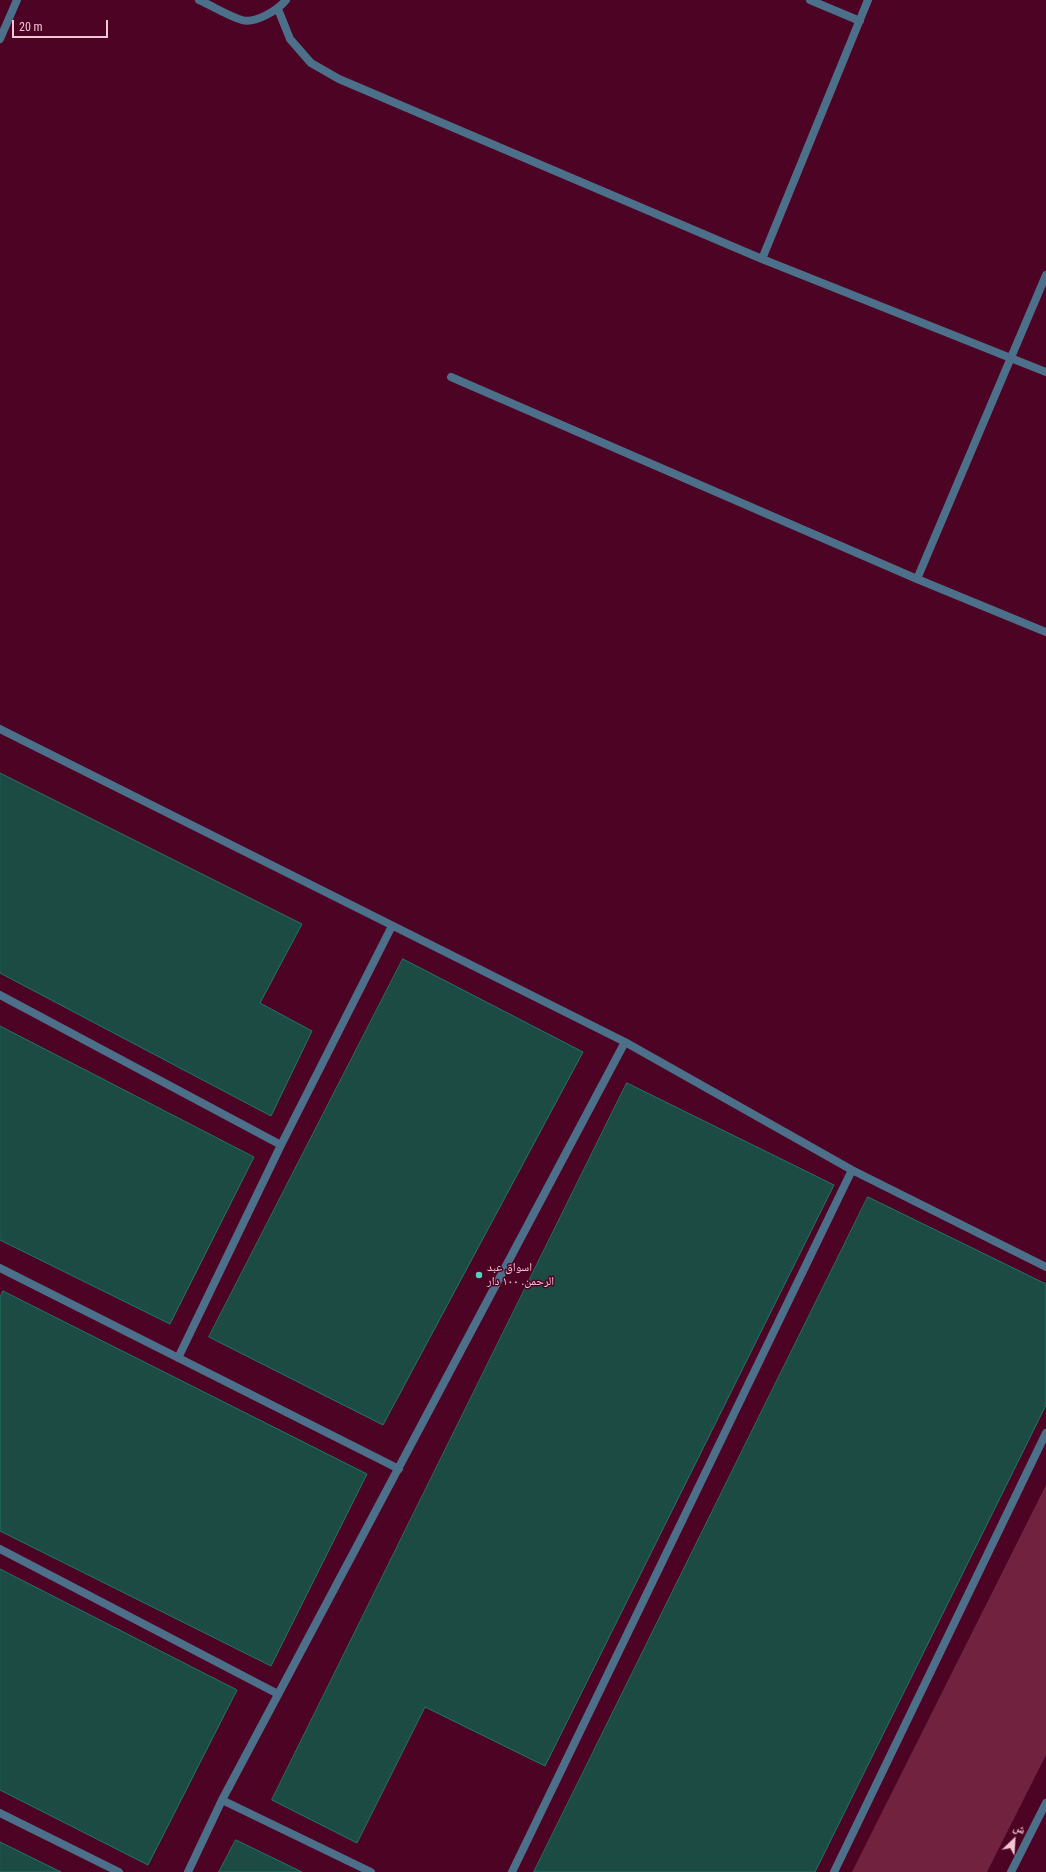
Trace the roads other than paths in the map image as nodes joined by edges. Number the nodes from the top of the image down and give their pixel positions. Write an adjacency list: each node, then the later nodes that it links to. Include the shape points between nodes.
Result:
1 (17, 0): 8 (street)
2 (199, 0): 6 (street, via 243,21 268,15)
3 (286, 0): 6 (street)
4 (810, 0): 7 (street)
5 (868, 0): 7 (street)
6 (278, 9): 9 (street, via 290,39 311,63 339,79)
7 (860, 21): 9 (street)
8 (0, 39)
9 (762, 259): 11 (street)
10 (1046, 275): 11 (street)
11 (1009, 359): 12 (street); 14 (street)
12 (1046, 372)
13 (451, 377): 14 (street)
14 (917, 578): 15 (street)
15 (1046, 632)
16 (0, 730): 17 (street)
17 (392, 926): 19 (street); 20 (street)
18 (0, 995): 20 (street)
19 (625, 1042): 21 (street); 26 (street)
20 (281, 1145): 24 (street)
21 (852, 1170): 22 (street); 35 (street)
22 (1046, 1267)
23 (0, 1268): 24 (street)
24 (178, 1358): 26 (street)
25 (1046, 1433): 36 (street)
26 (399, 1469): 28 (street)
27 (0, 1549): 28 (street)
28 (278, 1694): 29 (street)
29 (222, 1800): 33 (street); 34 (street)
30 (1046, 1803): 37 (street)
31 (0, 1813): 32 (street)
32 (119, 1872)
33 (188, 1872)
34 (371, 1872)
35 (512, 1872)
36 (834, 1872)
37 (1011, 1872)

